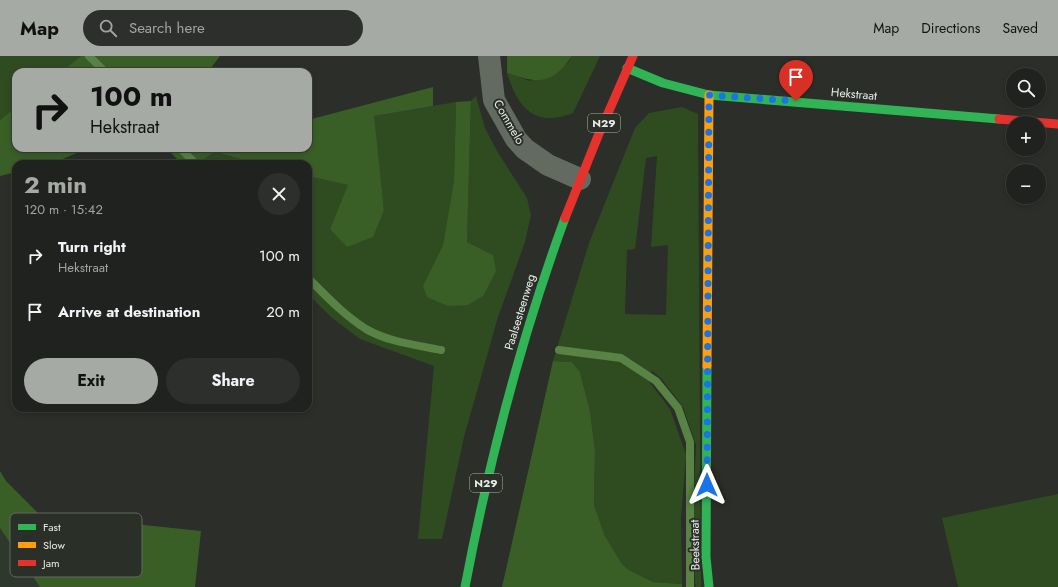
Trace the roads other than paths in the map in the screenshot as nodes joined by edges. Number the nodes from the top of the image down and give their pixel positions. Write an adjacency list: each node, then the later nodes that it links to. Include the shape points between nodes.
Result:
1 (489, 56): 6 (street, Commelo, via 494,100 516,139 525,149 548,165)
2 (633, 56): 3 (street, Paalsesteenweg / N29)
3 (628, 68): 4 (street, Hekstraat, via 663,83); 6 (street, Paalsesteenweg / N29)
4 (709, 95): 5 (street, Hekstraat); 8 (street, Beekstraat, via 706,557)
5 (1058, 124)
6 (580, 179): 7 (street, Paalsesteenweg / N29, via 536,300 512,380 491,460)
7 (465, 587)
8 (709, 587)

